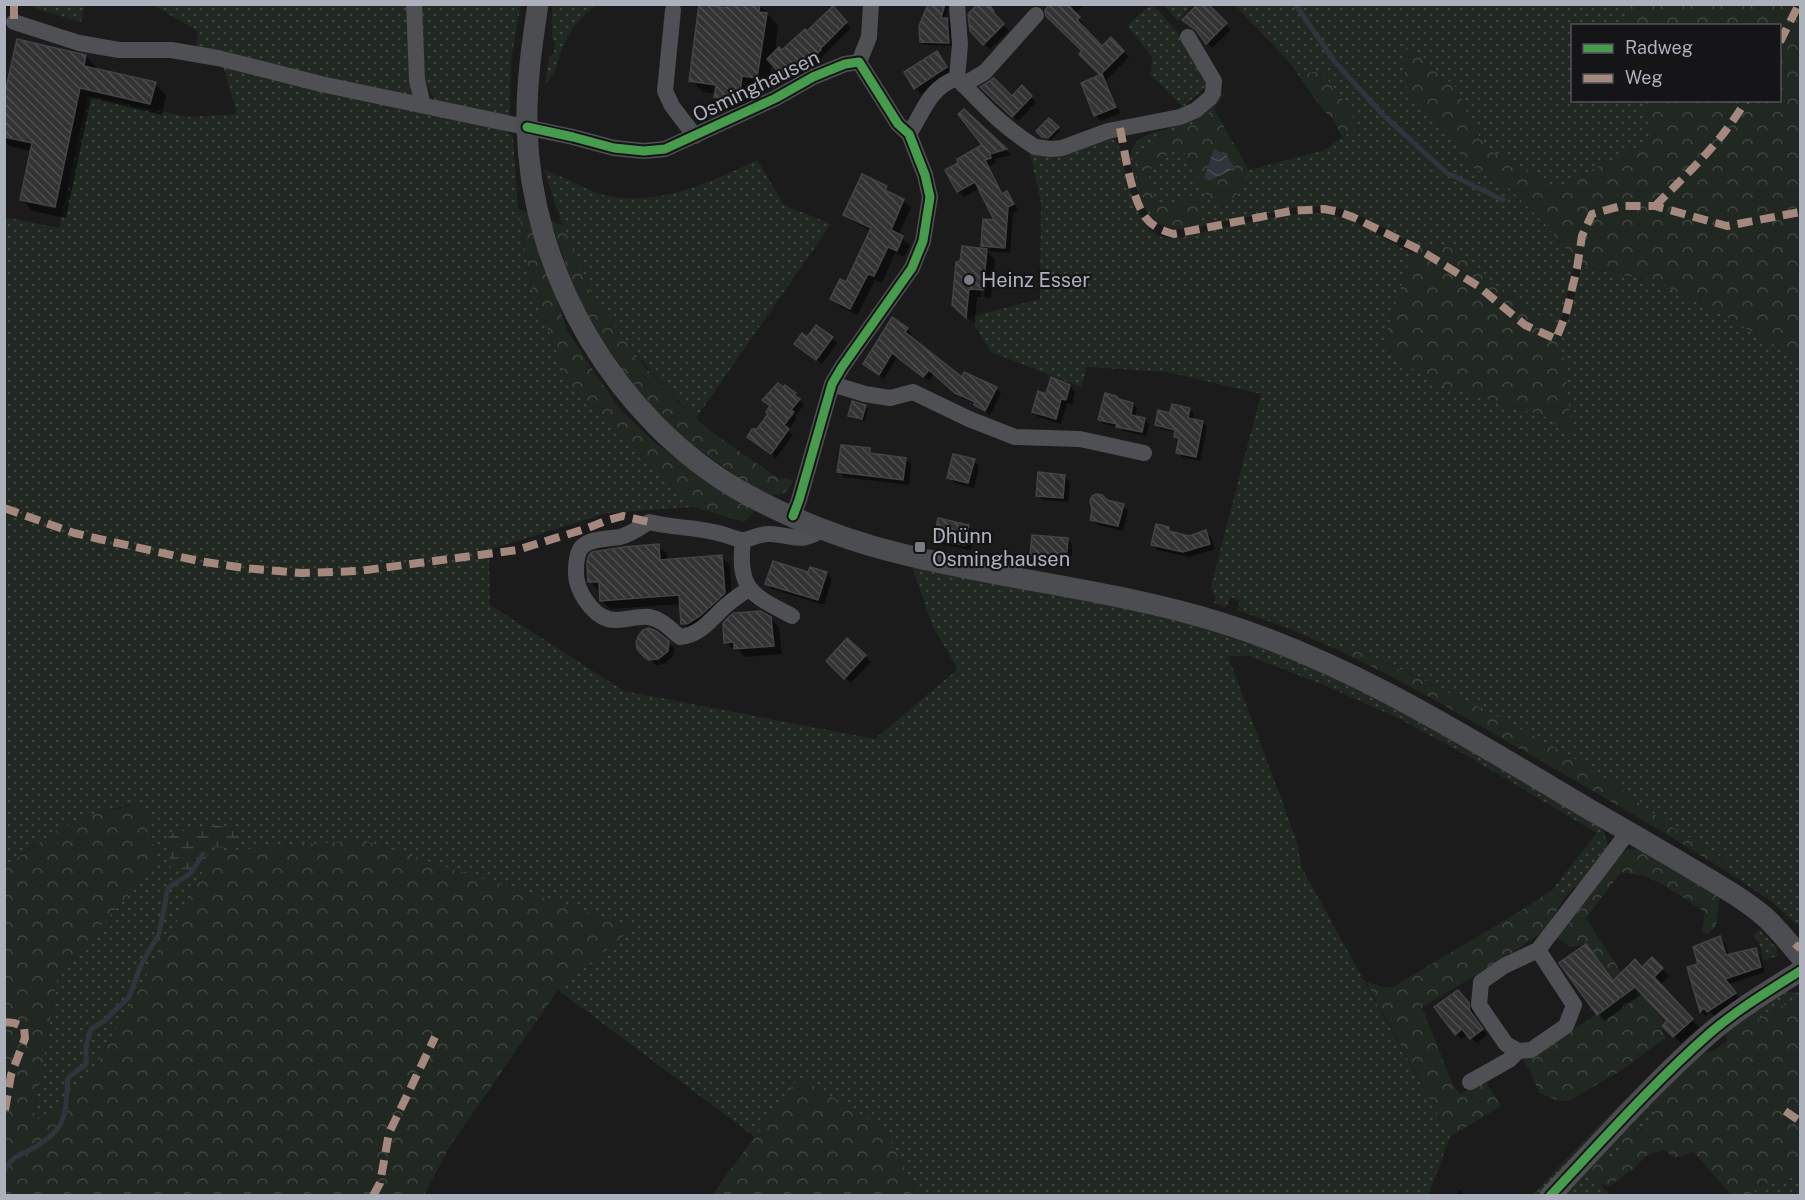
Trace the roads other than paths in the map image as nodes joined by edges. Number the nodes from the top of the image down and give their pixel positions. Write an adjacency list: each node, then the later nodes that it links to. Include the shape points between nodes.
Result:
1 (414, 4): 11 (street, via 417,80)
2 (538, 4): 12 (main road)
3 (871, 4): 9 (street, via 869,37)
4 (957, 4): 10 (street)
5 (673, 10): 14 (street, via 665,91)
6 (1036, 15): 10 (street, via 986,72)
7 (14, 22): 11 (street, Osminghausen, via 79,43 119,50 191,53)
8 (1188, 38): 10 (street, via 1214,81 1213,93 1204,104 1180,117 1114,129 1062,147 1041,149 1029,144 1002,124)
9 (859, 62): 13 (street, via 898,124); 14 (street, Osminghausen, via 813,78)
10 (960, 82): 13 (street, via 945,82 931,96)
11 (423, 105): 12 (street, Osminghausen)
12 (527, 127): 14 (street, Osminghausen, via 614,148 644,151 665,149); 17 (main road, via 537,212 562,287 594,346 635,402 680,447 743,492)
13 (909, 134): 15 (street, via 930,197 923,241 912,268)
14 (695, 136)
15 (832, 384): 16 (street, via 890,398 913,392 1015,437 1080,439); 17 (street)
16 (1144, 453)
17 (793, 516): 18 (main road)
18 (824, 529): 19 (street, via 810,538 770,534); 22 (main road, via 898,553 1187,613 1276,641 1386,692)
19 (743, 540): 20 (street, via 742,572); 20 (street, via 649,522 620,537 585,544 576,573 579,590 591,608 608,619 649,617 681,637 708,624)
20 (748, 589): 21 (street)
21 (792, 616)
22 (1628, 832): 23 (street); 24 (main road, via 1747,903)
23 (1538, 950): 26 (street, via 1574,1005 1566,1026 1532,1050); 26 (street, via 1481,982 1479,1005 1506,1044)
24 (1800, 956)
25 (1800, 971): 28 (main road, via 1712,1032)
26 (1518, 1051): 27 (street)
27 (1470, 1082)
28 (1550, 1196)

